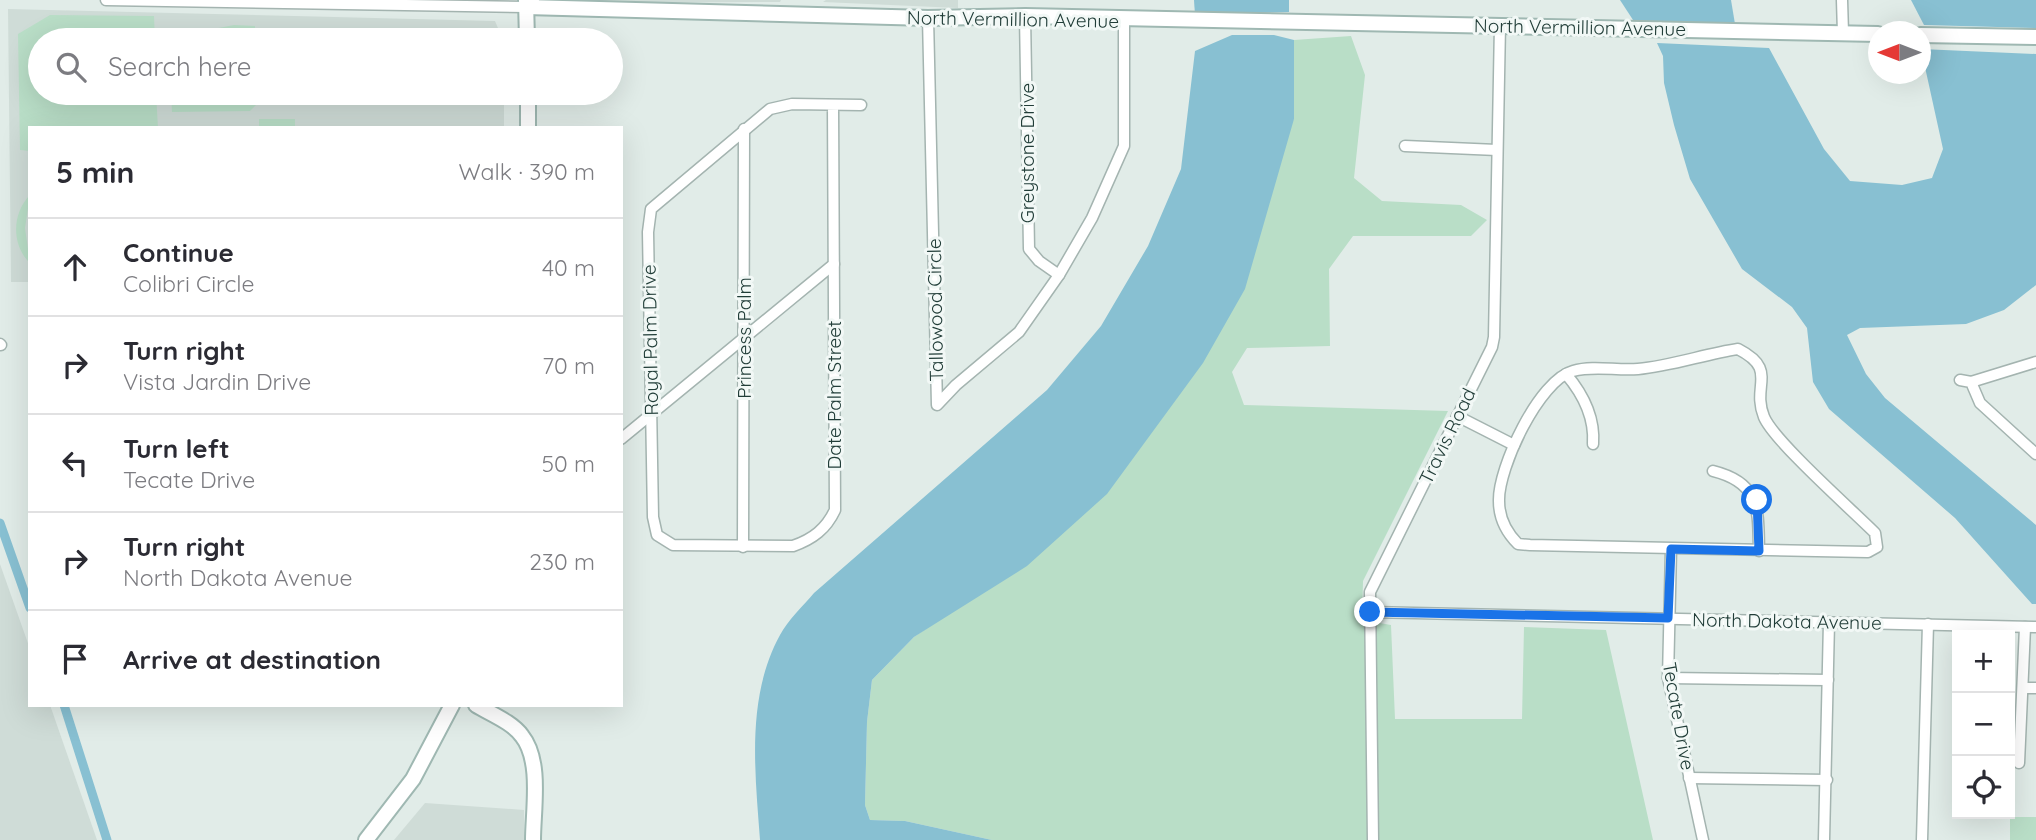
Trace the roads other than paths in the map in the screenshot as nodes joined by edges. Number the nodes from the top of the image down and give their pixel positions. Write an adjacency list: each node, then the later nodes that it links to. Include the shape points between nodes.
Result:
1 (106, 0): 3 (street, North Vermillion Avenue)
2 (1842, 0): 9 (street)
3 (528, 2): 5 (street, North Vermillion Avenue); 8 (street)
4 (1025, 16): 5 (street, North Vermillion Avenue); 6 (street, North Vermillion Avenue); 21 (street, Greystone Drive, via 1029,249)
5 (928, 18): 21 (street, Tallowood Circle, via 937,405 1019,332)
6 (1124, 20): 7 (street, North Vermillion Avenue); 21 (street, Tallowood Circle, via 1124,146 1092,218)
7 (1500, 25): 9 (street, North Vermillion Avenue); 19 (street, Travis Road)
8 (527, 28)
9 (1843, 33): 10 (street, North Vermillion Avenue)
10 (1868, 34)
11 (1931, 35): 12 (street)
12 (2036, 37)
13 (528, 105): 16 (street)
14 (833, 105): 15 (street, Royal Palm Drive); 17 (street, Royal Palm Drive, via 792,104 770,109); 20 (street, Date Palm Street)
15 (860, 105)
16 (528, 126)
17 (744, 128): 22 (street, Princess Palm); 25 (street, Royal Palm Drive, via 651,209)
18 (1405, 146): 19 (street)
19 (1497, 150): 26 (street, Travis Road, via 1494,337)
20 (834, 264): 22 (street); 32 (street, Date Palm Street, via 835,510)
21 (1059, 275)
22 (744, 338): 25 (street); 33 (street, Princess Palm)
23 (2036, 362): 30 (street, via 1965,381 1980,403)
24 (1566, 374): 28 (street, via 1590,413); 29 (street, via 1532,410); 35 (street, via 1639,369 1738,349 1753,356 1763,369 1764,417 1875,533 1877,547 1868,552)
25 (651, 415): 27 (street); 33 (street, Royal Palm Drive, via 657,535 673,545)
26 (1457, 416): 29 (street); 36 (street, Travis Road, via 1370,592)
27 (623, 437)
28 (1593, 444)
29 (1514, 445): 34 (street, via 1500,483 1498,504 1503,524 1518,544)
30 (2036, 454)
31 (1713, 471): 35 (street, via 1727,474 1757,500)
32 (828, 524): 33 (street, Royal Palm Drive, via 809,541 793,546)
33 (743, 547)
34 (1671, 549): 35 (street); 37 (street, Tecate Drive)
35 (1759, 551)
36 (1370, 612): 37 (street, North Dakota Avenue); 52 (street, Travis Road)
37 (1668, 618): 38 (street, North Dakota Avenue); 41 (street, Tecate Drive)
38 (1829, 622): 39 (street, North Dakota Avenue); 42 (street)
39 (1928, 625): 40 (street, North Dakota Avenue); 55 (street)
40 (2031, 627): 43 (street)
41 (1668, 678): 42 (street); 48 (street, Tecate Drive)
42 (1828, 680): 49 (street)
43 (2024, 688): 44 (street); 47 (street)
44 (2036, 688)
45 (451, 707): 50 (street, via 413,779)
46 (480, 707): 51 (street, via 511,725 530,752)
47 (2019, 763)
48 (1689, 778): 49 (street); 53 (street, Tecate Drive)
49 (1827, 780): 54 (street)
50 (366, 840)
51 (533, 840)
52 (1373, 840)
53 (1703, 840)
54 (1824, 840)
55 (1922, 840)

